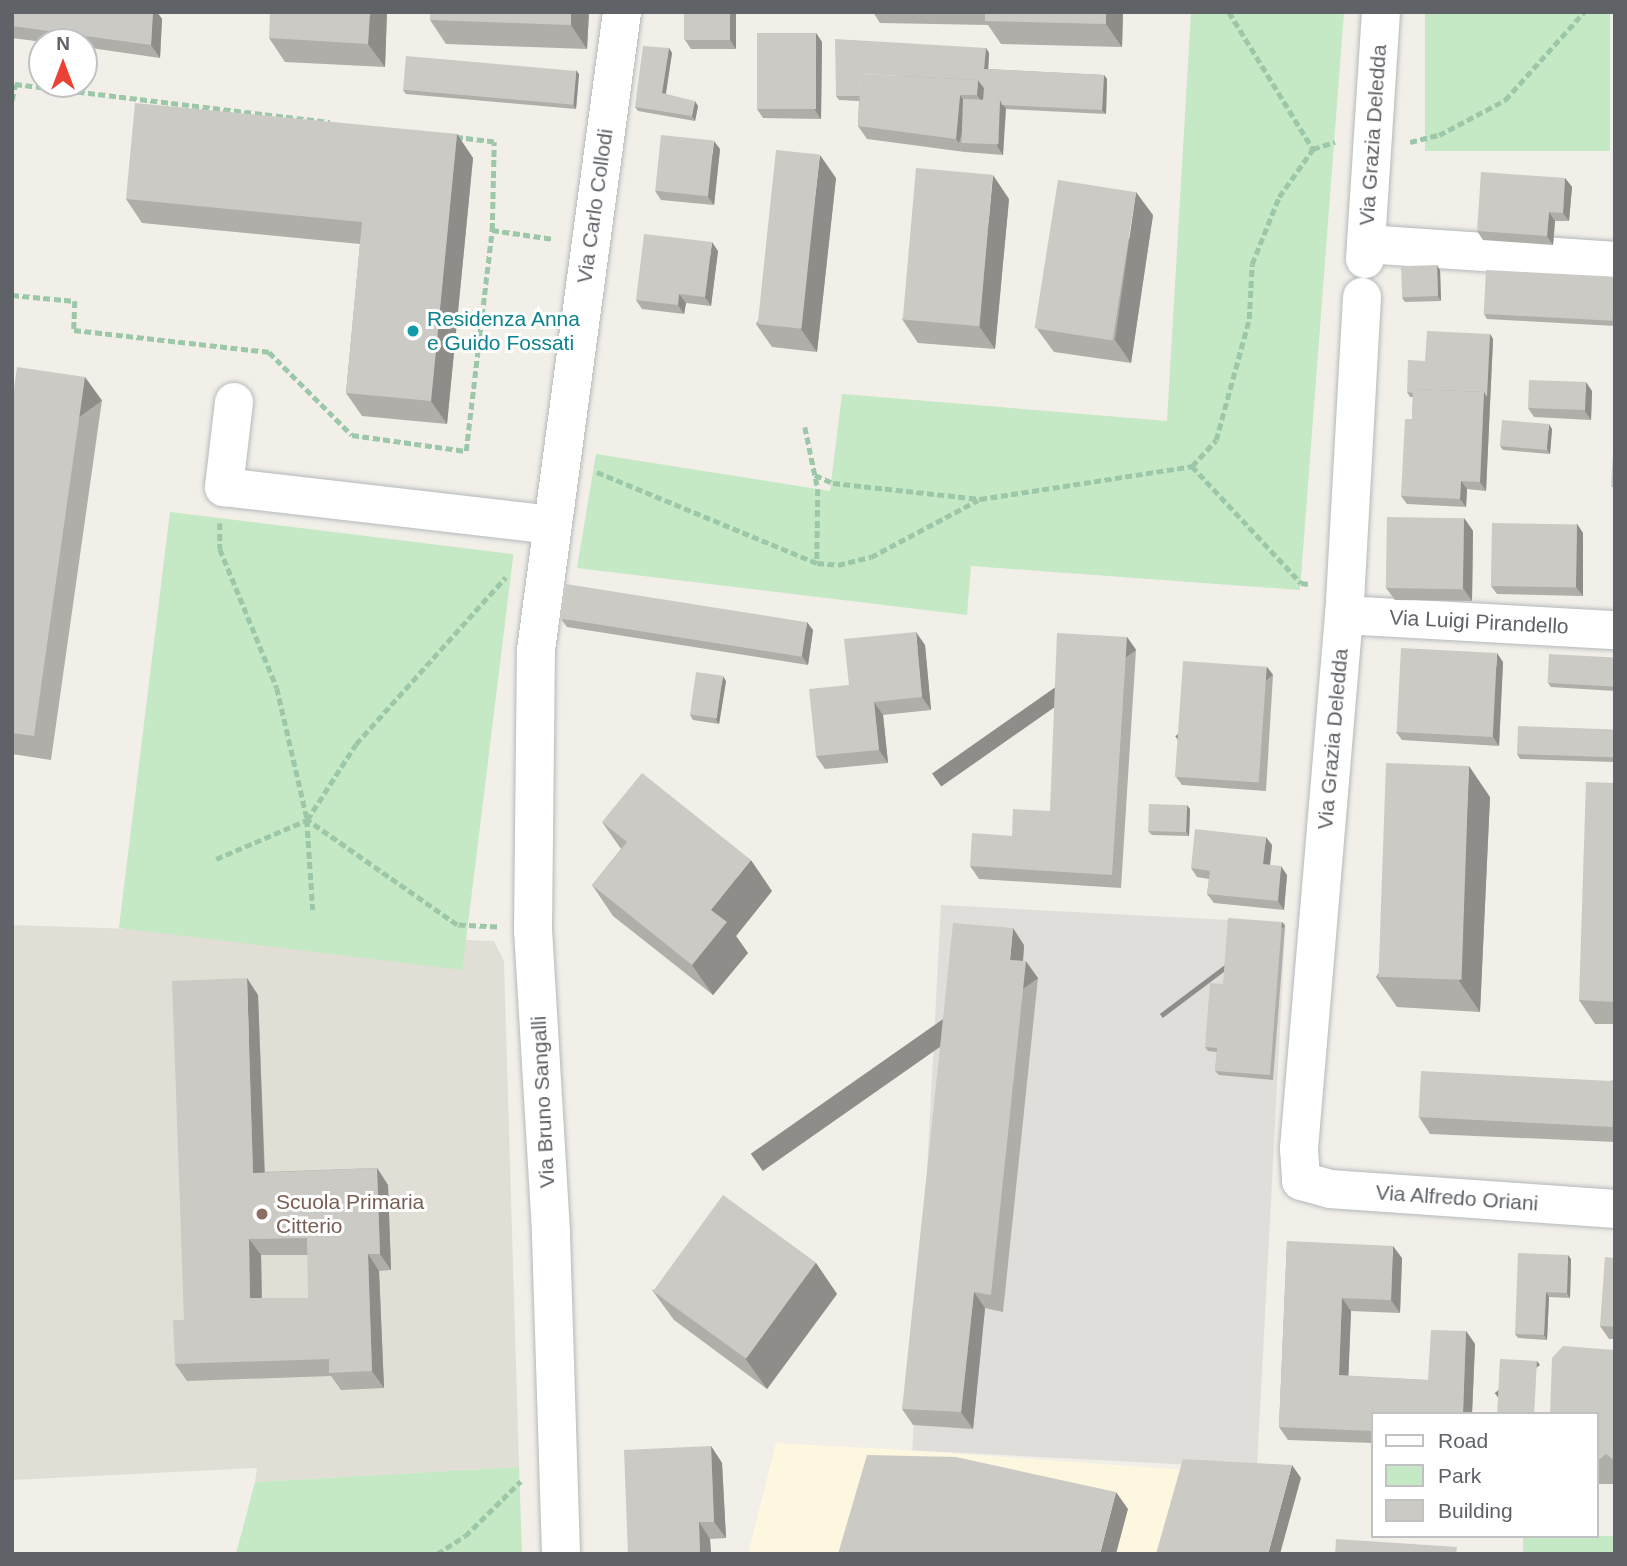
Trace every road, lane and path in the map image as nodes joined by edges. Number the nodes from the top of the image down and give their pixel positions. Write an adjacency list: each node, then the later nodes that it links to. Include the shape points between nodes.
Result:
1 (622, 12): 18 (street, Via Carlo Collodi)
2 (1229, 12): 10 (path)
3 (1381, 12): 13 (street, Via Grazia Deledda, via 1366,251)
4 (1584, 12): 9 (path, via 1505,100 1439,135)
5 (12, 100): 6 (path, via 15,84)
6 (343, 124)
7 (439, 136): 11 (path, via 494,142)
8 (1334, 142): 10 (path)
9 (1414, 142)
10 (1314, 149): 19 (path, via 1279,197 1265,228 1252,264 1248,319 1216,440)
11 (492, 230): 12 (path); 14 (path, via 466,451 352,435 269,352 74,330 75,301)
12 (559, 240)
13 (1615, 261)
14 (12, 295)
15 (1362, 297): 25 (street, Via Grazia Deledda)
16 (234, 402): 21 (street)
17 (805, 428): 20 (path)
18 (561, 456): 23 (street, Via Carlo Collodi); 24 (path)
19 (1192, 466): 22 (path); 25 (path, via 1301,583)
20 (815, 475): 22 (path, via 833,483); 24 (path)
21 (224, 488): 23 (street); 28 (path, via 220,549 277,688)
22 (979, 499): 24 (path, via 871,557 838,565)
23 (536, 523): 27 (street, Via Carlo Collodi); 28 (path, via 519,564 356,744)
24 (817, 563)
25 (1345, 602): 26 (street, Via Luigi Pirandello); 32 (street, Via Grazia Deledda, via 1299,1149)
26 (1615, 630)
27 (536, 650): 31 (street, Via Bruno Sangalli)
28 (307, 820): 29 (path); 30 (path); 31 (path, via 457,925)
29 (216, 859)
30 (313, 910)
31 (533, 931): 34 (street, Via Bruno Sangalli, via 551,1232)
32 (1301, 1181): 33 (street, Via Alfredo Oriani, via 1331,1189)
33 (1615, 1209)
34 (558, 1458): 35 (path, via 521,1481 465,1536); 36 (street, Via Bruno Sangalli)
35 (437, 1554)
36 (561, 1554)

